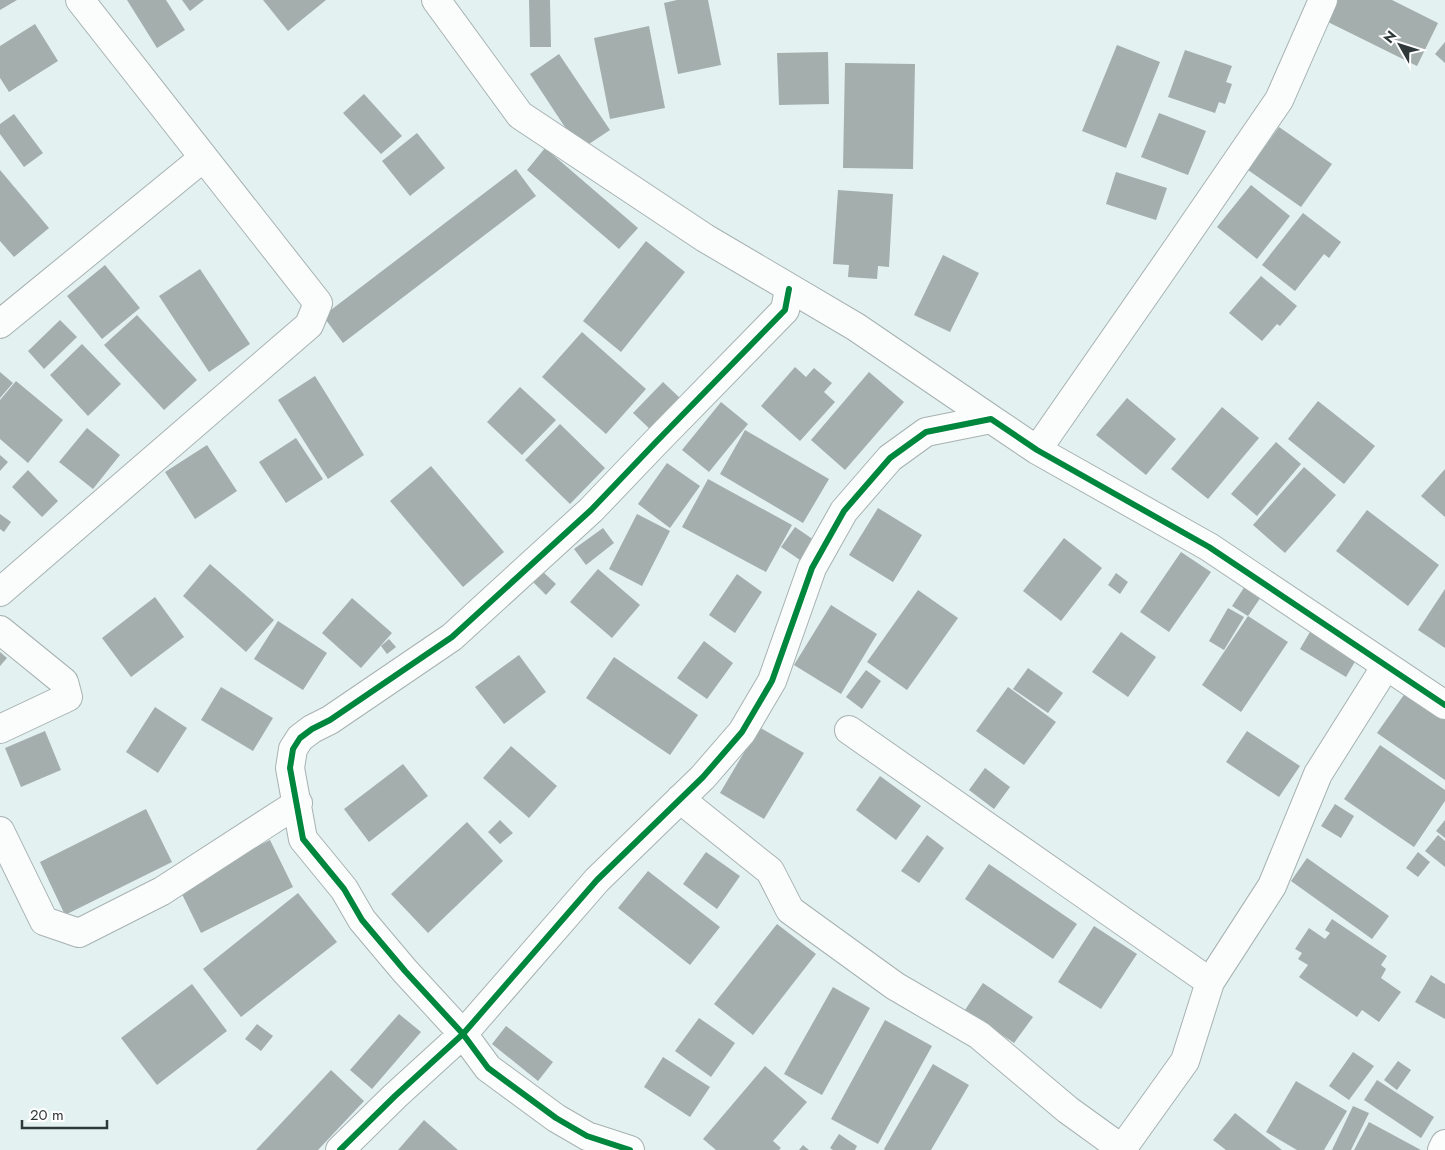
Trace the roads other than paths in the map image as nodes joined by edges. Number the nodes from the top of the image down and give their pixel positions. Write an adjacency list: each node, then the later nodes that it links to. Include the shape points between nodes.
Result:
1 (80, 0): 4 (street)
2 (436, 0): 5 (street, via 520,115 705,238)
3 (1323, 0): 8 (street, via 1279,100)
4 (203, 158): 6 (street); 9 (street, via 318,303 308,325)
5 (789, 289): 7 (street, via 856,327); 16 (street, via 785,310 591,510 452,637 300,738 293,749 290,768)
6 (0, 324)
7 (992, 419): 8 (street); 15 (street, via 926,432 890,458 844,511 812,568 772,681 742,732)
8 (1036, 450): 11 (street, via 1209,547)
9 (0, 592)
10 (0, 630): 13 (street, via 64,682 68,697)
11 (1386, 666): 12 (street); 18 (street, via 1318,774 1272,886)
12 (1445, 705)
13 (0, 729)
14 (849, 730): 18 (street)
15 (680, 799): 19 (street, via 597,880); 21 (street, via 770,871 790,910 895,986 979,1035 1068,1110)
16 (298, 803): 17 (street, via 162,891 79,932 44,921); 19 (street, via 303,839 344,889 362,920)
17 (0, 831)
18 (1210, 982): 21 (street, via 1185,1061)
19 (462, 1034): 22 (street); 23 (street, via 488,1068 556,1118 587,1136)
20 (1445, 1144): 24 (street)
21 (1122, 1149)
22 (340, 1150)
23 (630, 1150)
24 (1442, 1150)

